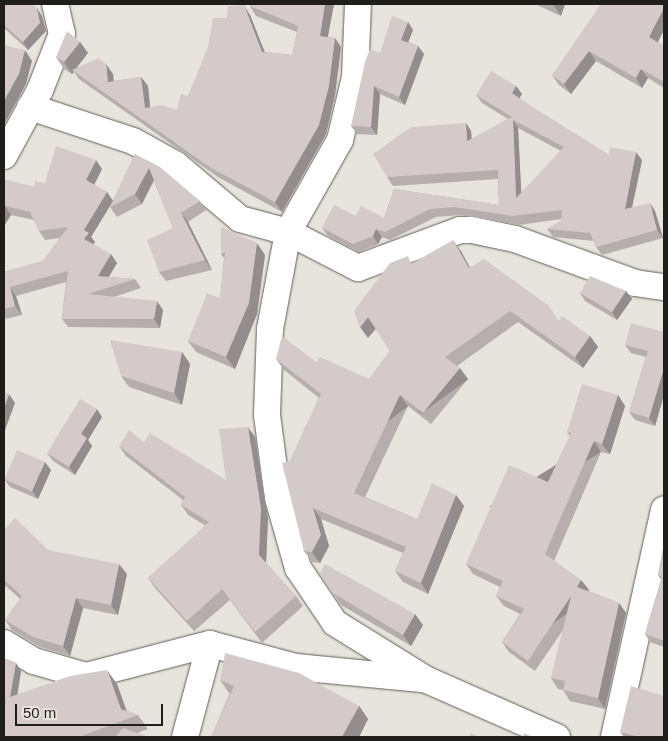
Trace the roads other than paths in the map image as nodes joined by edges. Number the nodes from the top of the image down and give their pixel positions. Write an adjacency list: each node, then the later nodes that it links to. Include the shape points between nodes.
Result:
1 (55, 4): 3 (street, via 62,34)
2 (358, 4): 5 (street, via 355,77 340,140)
3 (30, 107): 4 (street); 5 (street, via 133,141 175,164 240,219)
4 (4, 156)
5 (288, 232): 6 (street, via 358,268 460,230 472,230 515,239 635,282); 10 (street, via 270,329 267,415 278,498 298,568 334,623)
6 (664, 287)
7 (664, 509): 13 (street)
8 (4, 642): 9 (street, via 34,661 86,676)
9 (210, 644): 10 (street, via 296,667); 11 (street)
10 (427, 680): 12 (street)
11 (185, 737)
12 (557, 737)
13 (614, 737)

